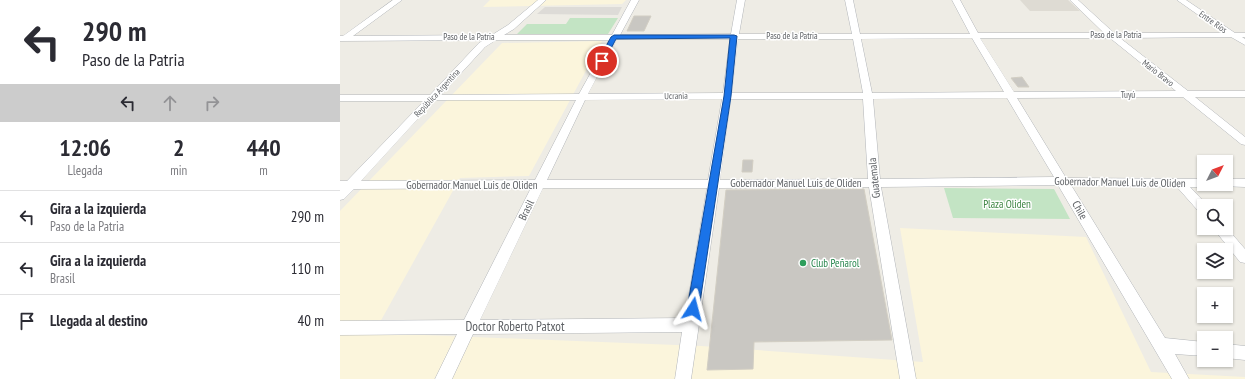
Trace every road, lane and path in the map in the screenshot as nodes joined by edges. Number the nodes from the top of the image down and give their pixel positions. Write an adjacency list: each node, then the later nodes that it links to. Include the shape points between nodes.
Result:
1 (398, 0): 17 (street)
2 (542, 0): 15 (street, República Argentina, via 511,27)
3 (635, 0): 16 (street, Brasil)
4 (741, 0): 12 (street)
5 (849, 0): 13 (street, Guatemala)
6 (956, 0): 14 (street, Chile)
7 (1074, 0): 9 (street, Mario Bravo)
8 (1181, 0): 10 (street, Entre Ríos)
9 (1111, 35): 10 (street, Paso de la Patria); 14 (street, Paso de la Patria); 21 (street, Mario Bravo)
10 (1231, 35): 11 (street, Paso de la Patria); 18 (street, Entre Ríos)
11 (1245, 35)
12 (734, 36): 13 (street, Paso de la Patria); 16 (street, Paso de la Patria); 22 (street)
13 (857, 36): 14 (street, Paso de la Patria); 23 (street, Guatemala)
14 (975, 36): 20 (street, Chile)
15 (493, 37): 16 (street, Paso de la Patria); 17 (street, Paso de la Patria); 24 (street, República Argentina, via 482,45)
16 (614, 37): 25 (street, Brasil)
17 (341, 39)
18 (1245, 44)
19 (1245, 94): 21 (street, Tuyú)
20 (1012, 95): 21 (street, Tuyú); 23 (street, Ucrania); 28 (street, Chile)
21 (1186, 95): 27 (street, Mario Bravo)
22 (727, 96): 23 (street, Ucrania); 25 (street, Ucrania); 34 (street)
23 (868, 96): 29 (street, Guatemala)
24 (433, 97): 25 (street, Ucrania); 26 (street, Ucrania); 35 (street, República Argentina)
25 (582, 97): 36 (street, Brasil)
26 (340, 98)
27 (1245, 142)
28 (1063, 181): 29 (street, Gobernador Manuel Luis de Oliden); 30 (street, Gobernador Manuel Luis de Oliden); 44 (street, Chile)
29 (874, 183): 34 (street, Gobernador Manuel Luis de Oliden); 50 (street, Guatemala)
30 (1180, 183): 31 (street, Gobernador Manuel Luis de Oliden); 38 (street)
31 (1197, 183)
32 (1233, 183): 33 (street)
33 (1245, 183)
34 (712, 184): 36 (street, Gobernador Manuel Luis de Oliden); 41 (street)
35 (345, 185): 36 (street, Gobernador Manuel Luis de Oliden); 37 (street, República Argentina)
36 (539, 185): 42 (street, Brasil)
37 (340, 196)
38 (1197, 202)
39 (1225, 235): 40 (street)
40 (1245, 258)
41 (690, 325): 42 (street, Doctor Roberto Patxot); 49 (street)
42 (469, 326): 43 (street, Doctor Roberto Patxot); 48 (street, Brasil)
43 (340, 328)
44 (1160, 345): 45 (street); 51 (street, Chile)
45 (1197, 348)
46 (1233, 353): 47 (street)
47 (1245, 354)
48 (443, 379)
49 (683, 379)
50 (908, 379)
51 (1181, 379)

